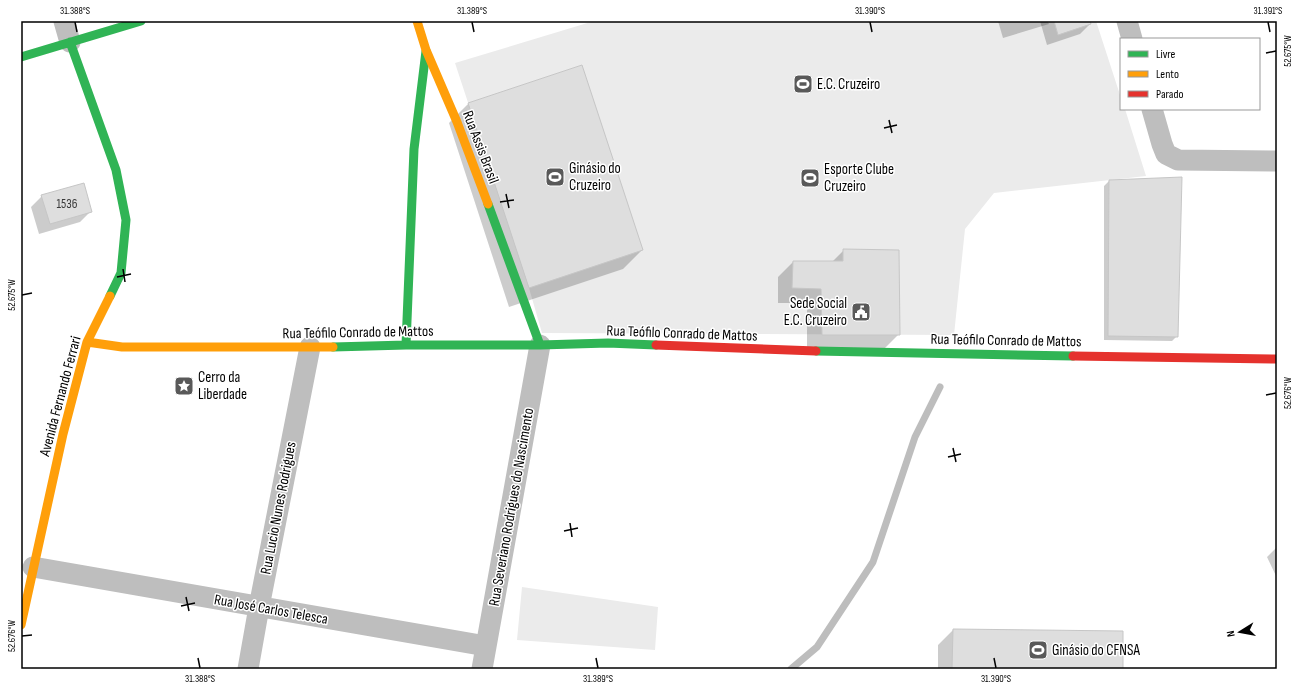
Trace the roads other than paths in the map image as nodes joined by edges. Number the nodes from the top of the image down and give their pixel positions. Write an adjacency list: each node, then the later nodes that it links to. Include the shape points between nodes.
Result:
1 (64, 21): 6 (street)
2 (141, 21): 6 (street)
3 (417, 21): 7 (street, Rua Assis Brasil)
4 (1127, 21): 5 (street)
5 (1132, 38)
6 (70, 42): 8 (street); 11 (street, Avenida Fernando Ferrari, via 116,170 126,220 121,273)
7 (426, 50): 12 (street, Rua Assis Brasil, via 414,149); 13 (street, Rua Assis Brasil, via 457,122)
8 (21, 57)
9 (1152, 110): 10 (street, via 1166,154 1178,160)
10 (1277, 161)
11 (87, 342): 14 (street, Rua Teófilo Conrado de Mattos, via 122,347); 16 (street, Avenida Fernando Ferrari)
12 (406, 345): 13 (street, Rua Teófilo Conrado de Mattos); 14 (street, Rua Teófilo Conrado de Mattos)
13 (540, 345): 15 (street, Rua Teófilo Conrado de Mattos, via 608,343 787,351); 19 (street, Rua Severiano Rodrigues do Nascimento)
14 (310, 347): 17 (street, Rua Lucio Nunes Rodrigues)
15 (1277, 359)
16 (33, 567): 17 (street, Rua José Carlos Telesca); 18 (street, Avenida Fernando Ferrari)
17 (259, 606): 19 (street, Rua José Carlos Telesca); 20 (street, Rua Lucio Nunes Rodrigues)
18 (21, 625)
19 (486, 646): 21 (street, Rua Severiano Rodrigues do Nascimento)
20 (248, 669)
21 (482, 669)

